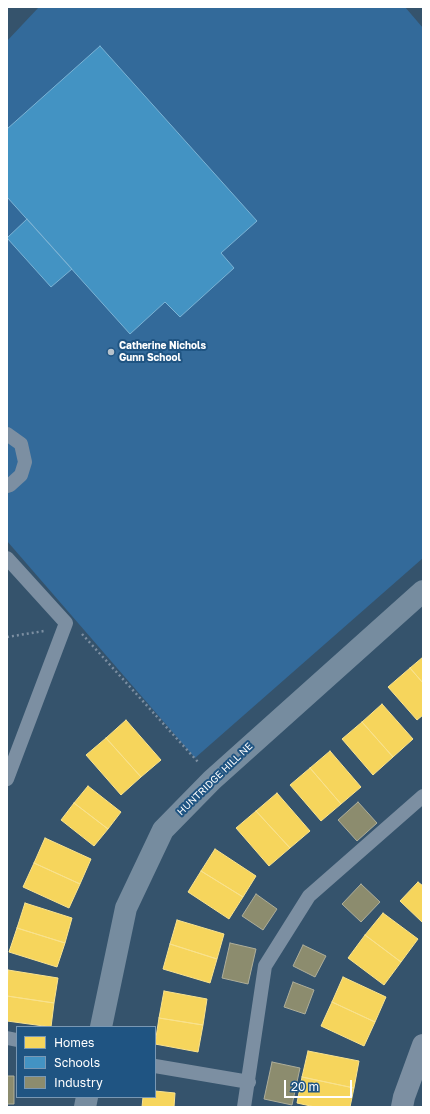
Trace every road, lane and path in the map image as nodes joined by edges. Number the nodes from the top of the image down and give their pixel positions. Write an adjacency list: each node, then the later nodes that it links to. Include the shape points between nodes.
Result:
1 (7, 434): 2 (lane, via 21,444 24,462 21,475)
2 (7, 486)
3 (7, 558): 5 (lane)
4 (423, 591): 8 (street, HUNTRIDGE HILL NE)
5 (66, 623): 6 (path, via 42,631); 7 (lane); 8 (path, via 78,629)
6 (7, 637)
7 (7, 779)
8 (212, 780): 10 (street, HUNTRIDGE HILL NE, via 163,830 126,908)
9 (423, 796): 13 (lane, via 309,896 265,966)
10 (101, 1026)
11 (423, 1045): 15 (street)
12 (156, 1066): 13 (lane)
13 (249, 1082): 14 (lane)
14 (244, 1107)
15 (402, 1107)

